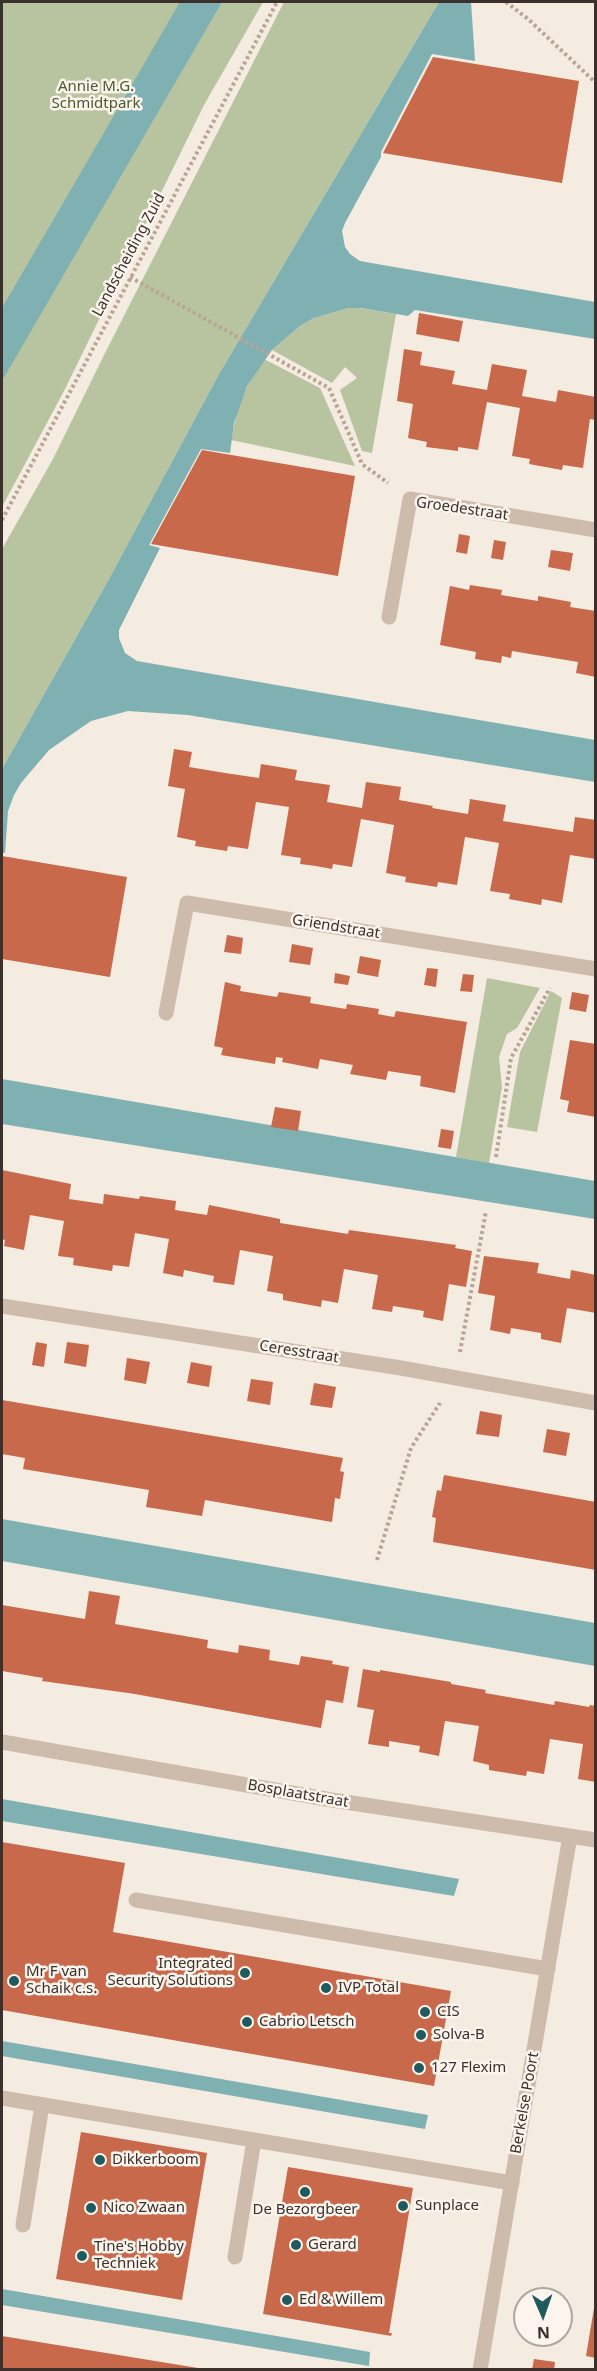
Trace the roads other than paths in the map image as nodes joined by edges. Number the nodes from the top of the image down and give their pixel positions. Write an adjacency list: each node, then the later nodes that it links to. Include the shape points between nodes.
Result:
1 (596, 530): 2 (street, Groedestraat, via 410,499)
2 (389, 617)
3 (596, 969): 4 (street, Griendstraat, via 187,903)
4 (166, 1013)
5 (2, 1306): 6 (street, Ceresstraat, via 401,1368)
6 (596, 1403)
7 (2, 1742): 8 (street, Bosplaatstraat, via 332,1800)
8 (570, 1836): 9 (street, Bosplaatstraat); 11 (street, Berkelse Poort)
9 (596, 1840)
10 (136, 1900): 11 (street)
11 (548, 1969): 15 (street, Berkelse Poort)
12 (2, 2098): 13 (street)
13 (42, 2105): 14 (street); 16 (street)
14 (254, 2140): 15 (street); 17 (street)
15 (512, 2183): 18 (street, Berkelse Poort)
16 (23, 2225)
17 (235, 2257)
18 (480, 2370)

